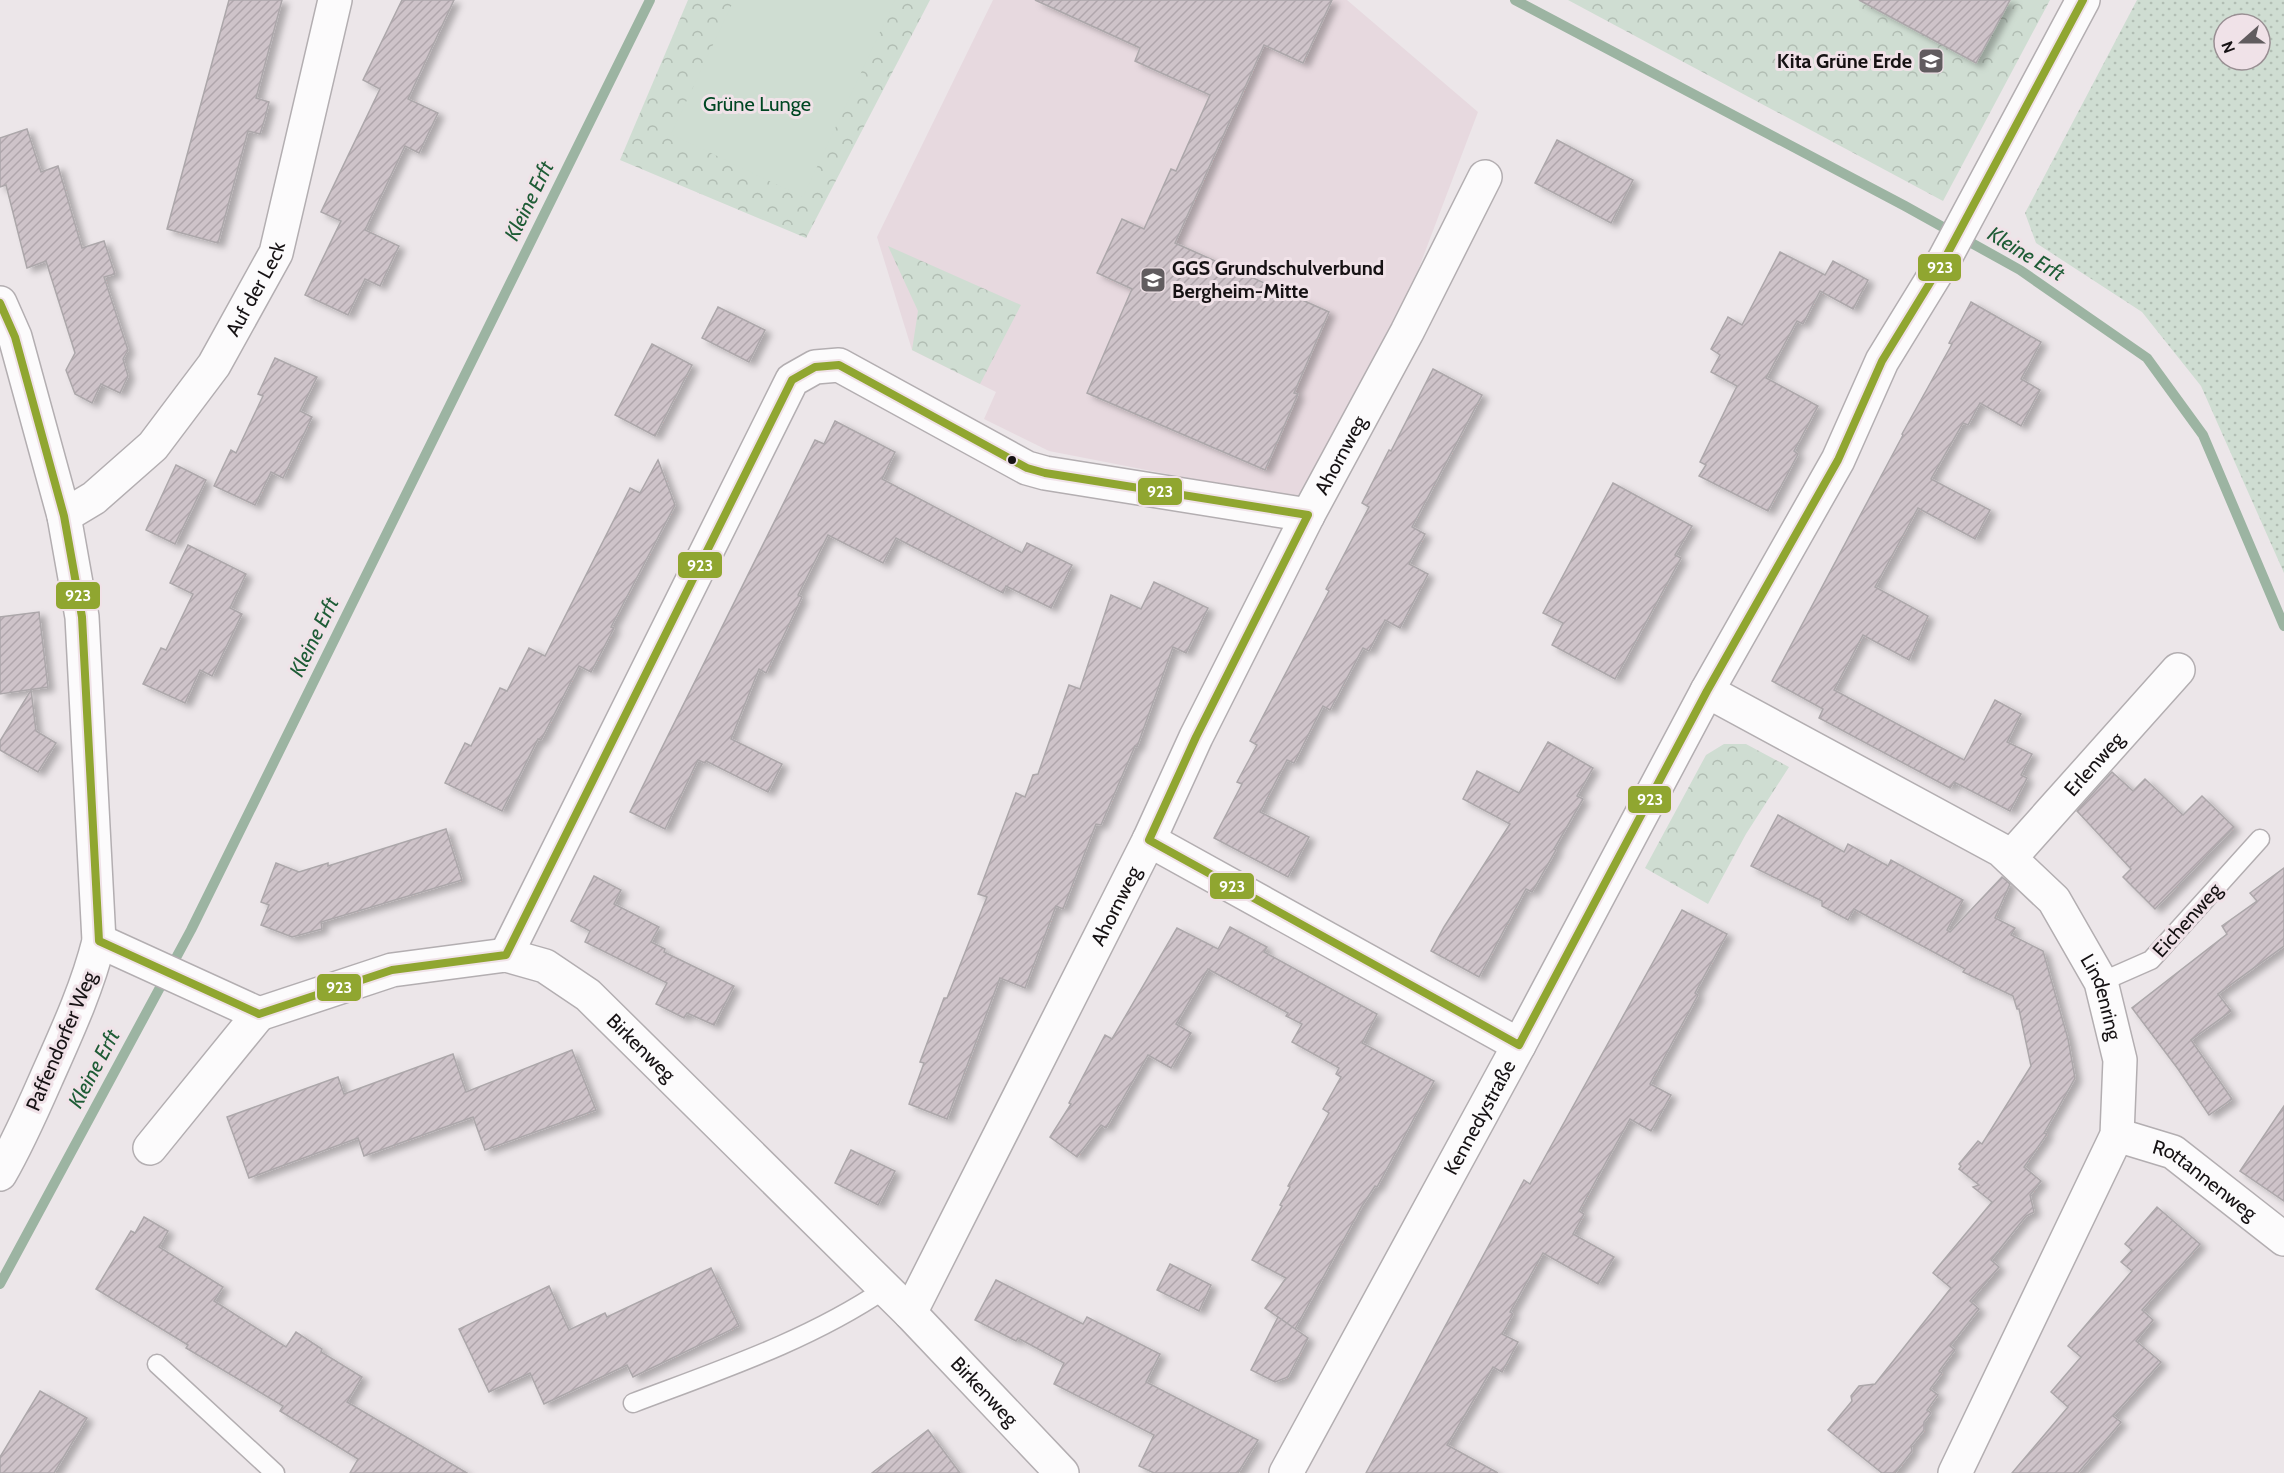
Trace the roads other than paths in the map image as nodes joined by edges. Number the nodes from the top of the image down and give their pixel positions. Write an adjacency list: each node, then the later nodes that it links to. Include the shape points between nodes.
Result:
1 (335, 0): 6 (street, Auf der Leck, via 276,253 213,365 153,446 94,498)
2 (2083, 0): 8 (street, Kennedystraße, via 1944,260 1882,361 1838,460)
3 (1485, 177): 5 (street, Ahornweg)
4 (0, 303): 6 (street, Paffendorfer Weg, via 15,337)
5 (1308, 515): 10 (street, Ahornweg, via 1196,737); 13 (street, via 1027,468 839,365 807,371 792,380)
6 (64, 516): 12 (street, Paffendorfer Weg, via 82,617)
7 (2178, 670): 11 (street, Erlenweg)
8 (1707, 691): 11 (street, Lindenring); 16 (street, Kennedystraße)
9 (2260, 839): 14 (lane, Eichenweg, via 2151,960)
10 (1149, 840): 16 (street); 22 (street, Ahornweg)
11 (2010, 858): 14 (street, Lindenring, via 2054,900)
12 (99, 941): 15 (street); 19 (street, Paffendorfer Weg, via 93,967 63,1041)
13 (506, 955): 15 (street, Birkenweg, via 392,970); 21 (street, Birkenweg, via 545,966 588,995)
14 (2101, 982): 17 (street, Lindenring, via 2120,1060)
15 (259, 1014): 18 (street)
16 (1519, 1045): 27 (street, Kennedystraße)
17 (2117, 1135): 20 (street, Rottannenweg, via 2173,1152); 28 (street, Lindenring)
18 (150, 1148)
19 (0, 1174)
20 (2284, 1239)
21 (885, 1288): 22 (street, Birkenweg); 24 (lane, via 850,1312 782,1346)
22 (910, 1313): 26 (street, Birkenweg)
23 (158, 1364): 25 (lane)
24 (633, 1403)
25 (275, 1473)
26 (1062, 1473)
27 (1286, 1473)
28 (1955, 1473)

